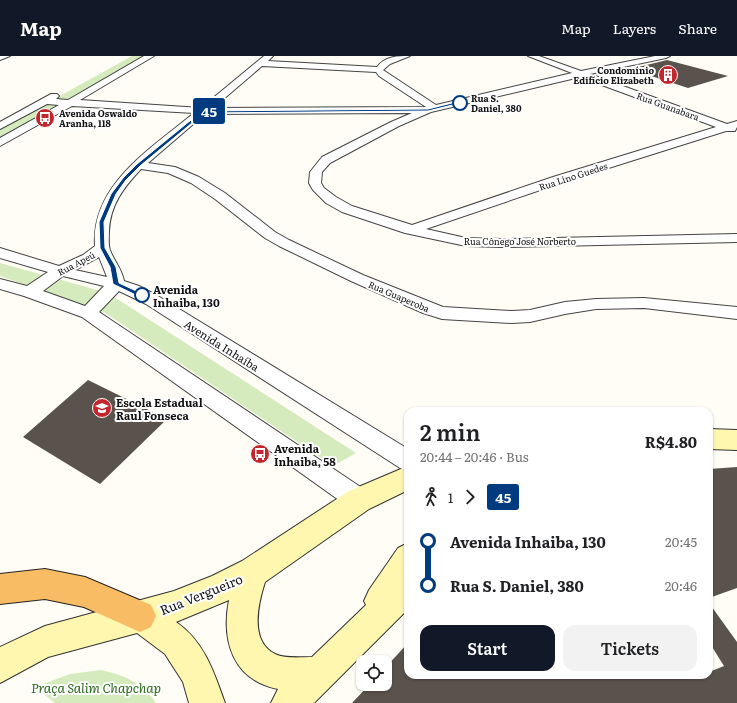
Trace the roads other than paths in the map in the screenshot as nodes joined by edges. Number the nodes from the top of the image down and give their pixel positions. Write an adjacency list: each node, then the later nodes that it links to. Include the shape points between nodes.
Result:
1 (6, 56): 7 (street)
2 (269, 56): 9 (street, Rua Apeú)
3 (402, 56): 10 (street, via 387,62)
4 (532, 56): 11 (street, Rua Guanabara)
5 (666, 56): 11 (street)
6 (148, 57): 8 (street); 14 (street)
7 (0, 58)
8 (130, 58)
9 (260, 63): 10 (street); 16 (street, Rua Apeú)
10 (379, 70): 15 (street)
11 (580, 74): 15 (street); 18 (street, Rua Guanabara)
12 (60, 93): 13 (street)
13 (46, 101): 14 (street); 17 (street)
14 (70, 102): 16 (street); 19 (street)
15 (431, 109): 16 (street); 21 (street, Rua Cônego José Norberto, via 395,124 326,160 316,172 315,183 331,200 347,209)
16 (203, 111): 20 (street, Rua Apeú)
17 (0, 126)
18 (734, 127): 21 (street, Rua Lino Guedes, via 557,180)
19 (0, 143)
20 (138, 165): 23 (street, Rua Apeú, via 124,179 107,206 102,222); 30 (street, Rua Guaperoba, via 171,170 195,180 284,243 357,278 442,313 512,317 596,304 644,303)
21 (410, 230): 22 (street, Rua Cônego José Norberto, via 451,240 485,243)
22 (737, 238)
23 (102, 248): 25 (street, Rua Apeú, via 88,258); 27 (street, Rua Apeú, via 113,267)
24 (0, 253): 25 (street, Avenida Inhaíba)
25 (60, 271): 27 (street, Avenida Inhaíba); 28 (street, Rua Apeú)
26 (0, 284): 28 (street)
27 (116, 284): 29 (street); 33 (street, Avenida Inhaíba, via 152,300)
28 (30, 292): 29 (street)
29 (88, 313): 35 (street)
30 (737, 313)
31 (713, 439): 32 (main road)
32 (737, 440)
33 (404, 458)
34 (404, 479): 35 (main road, Rua Vergueiro)
35 (359, 500): 37 (main road, Rua Vergueiro)
36 (404, 565): 41 (main road)
37 (253, 572): 40 (main road, Rua Vergueiro, via 174,607); 43 (main road, via 244,598 241,622 245,643 254,657 268,669 285,673)
38 (0, 589): 40 (highway, via 45,584 85,592)
39 (404, 591): 41 (main road)
40 (140, 616): 42 (main road, Rua Vergueiro, via 45,642); 44 (main road, via 177,642 198,674)
41 (355, 638): 43 (main road)
42 (0, 666)
43 (318, 674): 45 (main road)
44 (207, 703)
45 (289, 703)

